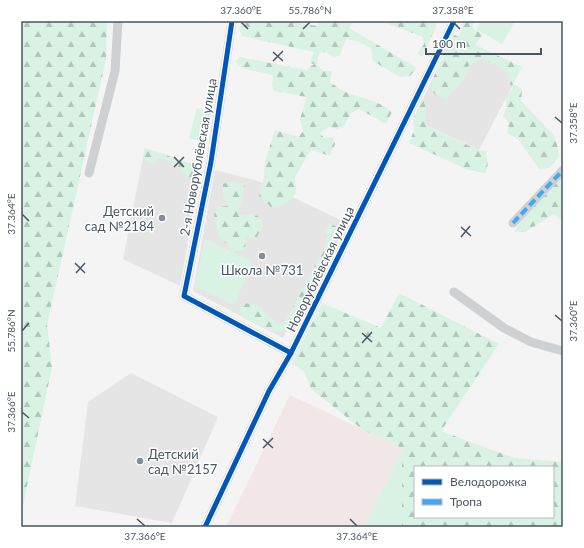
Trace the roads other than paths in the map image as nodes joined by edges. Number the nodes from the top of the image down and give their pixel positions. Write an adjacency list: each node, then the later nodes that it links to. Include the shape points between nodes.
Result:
1 (118, 21): 5 (street, via 115,71)
2 (232, 21): 9 (street, 2-я Новорублёвская улица, via 211,162 184,296)
3 (454, 21): 9 (street, Новорублёвская улица)
4 (563, 170): 6 (street)
5 (89, 173)
6 (513, 223)
7 (454, 292): 8 (street, via 504,328 531,342)
8 (563, 351)
9 (291, 353): 10 (street, Новорублёвская улица, via 266,398)
10 (205, 527)

